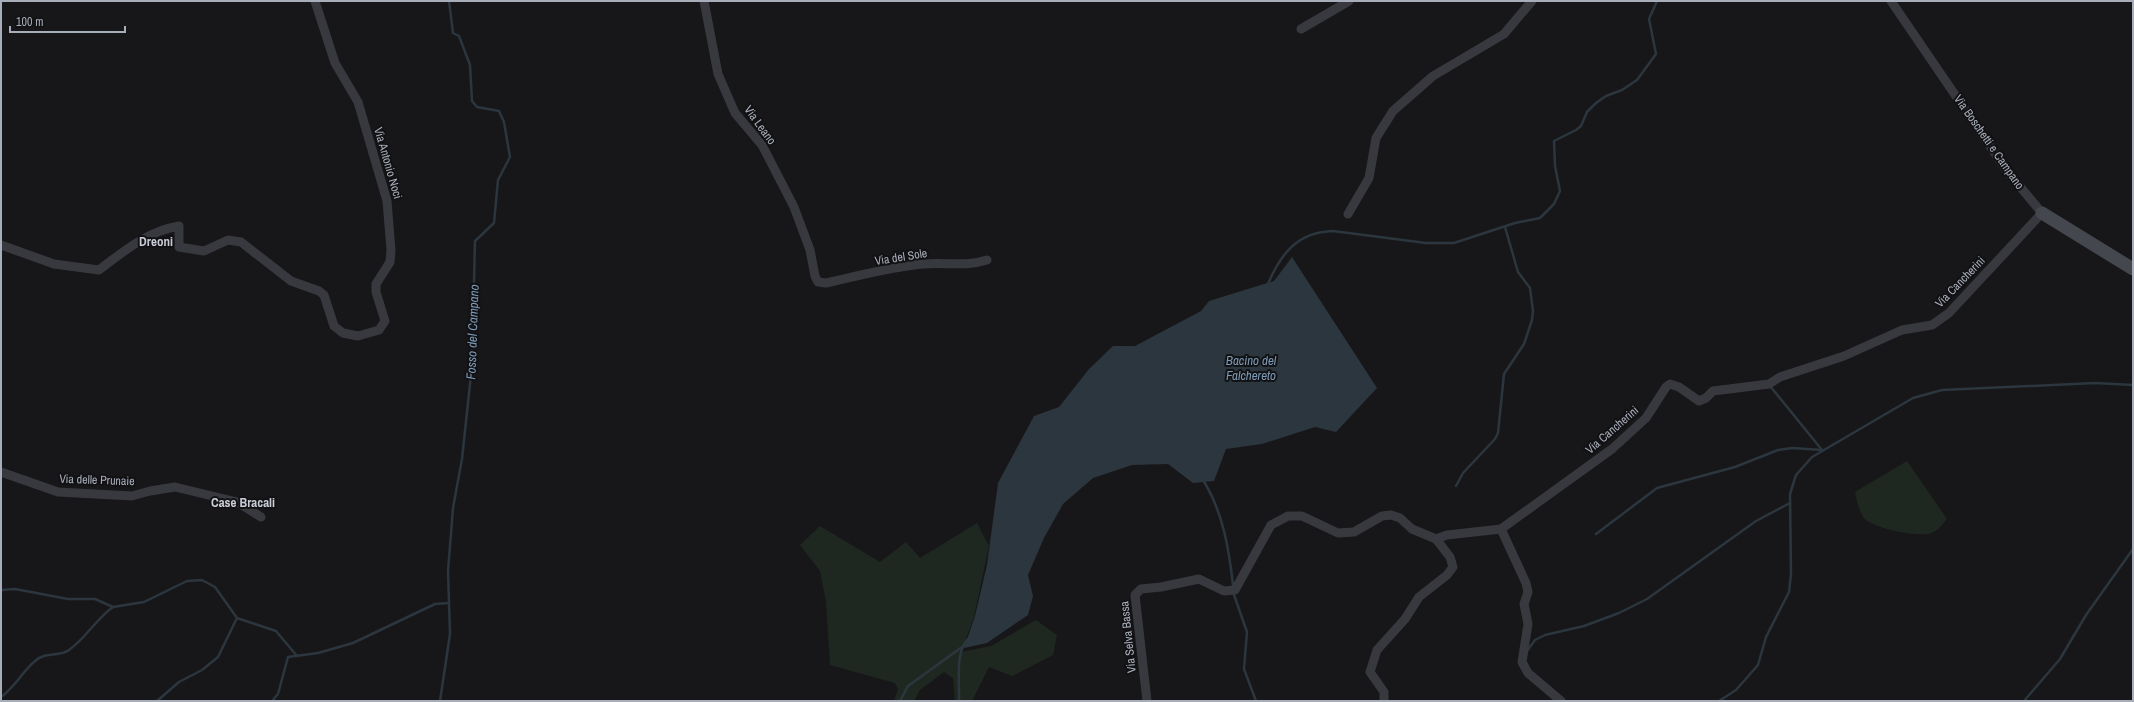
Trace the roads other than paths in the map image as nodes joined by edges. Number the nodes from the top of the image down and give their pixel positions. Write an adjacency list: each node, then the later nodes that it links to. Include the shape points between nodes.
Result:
1 (315, 1): 9 (street, Via Antonio Noci, via 335,63 358,102 387,201 391,250 390,262 376,284 385,321 379,330 358,336 343,333 334,326 324,295 319,291 291,281 241,242 228,240 204,251 179,247 179,226 162,229 144,238 99,270 54,264)
2 (704, 1): 12 (street, Via Leano, via 718,74 735,112 762,145 794,207 810,250)
3 (1349, 1): 6 (street)
4 (1532, 1): 8 (street, via 1504,34 1433,76 1394,111 1376,138 1369,178)
5 (1890, 1): 7 (street, Via Boschetti e Campano, via 2007,171)
6 (1301, 29)
7 (2042, 213): 11 (street, Via Boschetti e Campano); 15 (street, Via Cancherini, via 1949,314 1932,325 1902,330 1844,356 1780,377 1769,384 1713,391 1699,401 1670,384 1666,386 1646,418 1612,449)
8 (1348, 214)
9 (1, 245)
10 (987, 260): 12 (street, Via del Sole, via 975,264 906,266 826,283)
11 (2133, 269)
12 (818, 282)
13 (1, 472): 14 (street, Via delle Prunaie, via 57,492 132,496 150,490 175,487 237,502)
14 (261, 517)
15 (1501, 528): 16 (street, Via Cancherini, via 1447,535); 19 (street, via 1528,592 1524,604 1528,624 1522,662 1528,672)
16 (1436, 539): 17 (street, Via Selva Bassa, via 1391,515 1382,516 1354,532 1338,533 1302,516 1288,516 1271,525 1235,590 1224,591 1199,579 1161,588 1141,589 1135,595); 18 (street, via 1450,557 1453,567 1447,575 1419,597 1405,619 1377,650 1370,672 1384,692)
17 (1147, 701)
18 (1384, 701)
19 (1561, 701)

